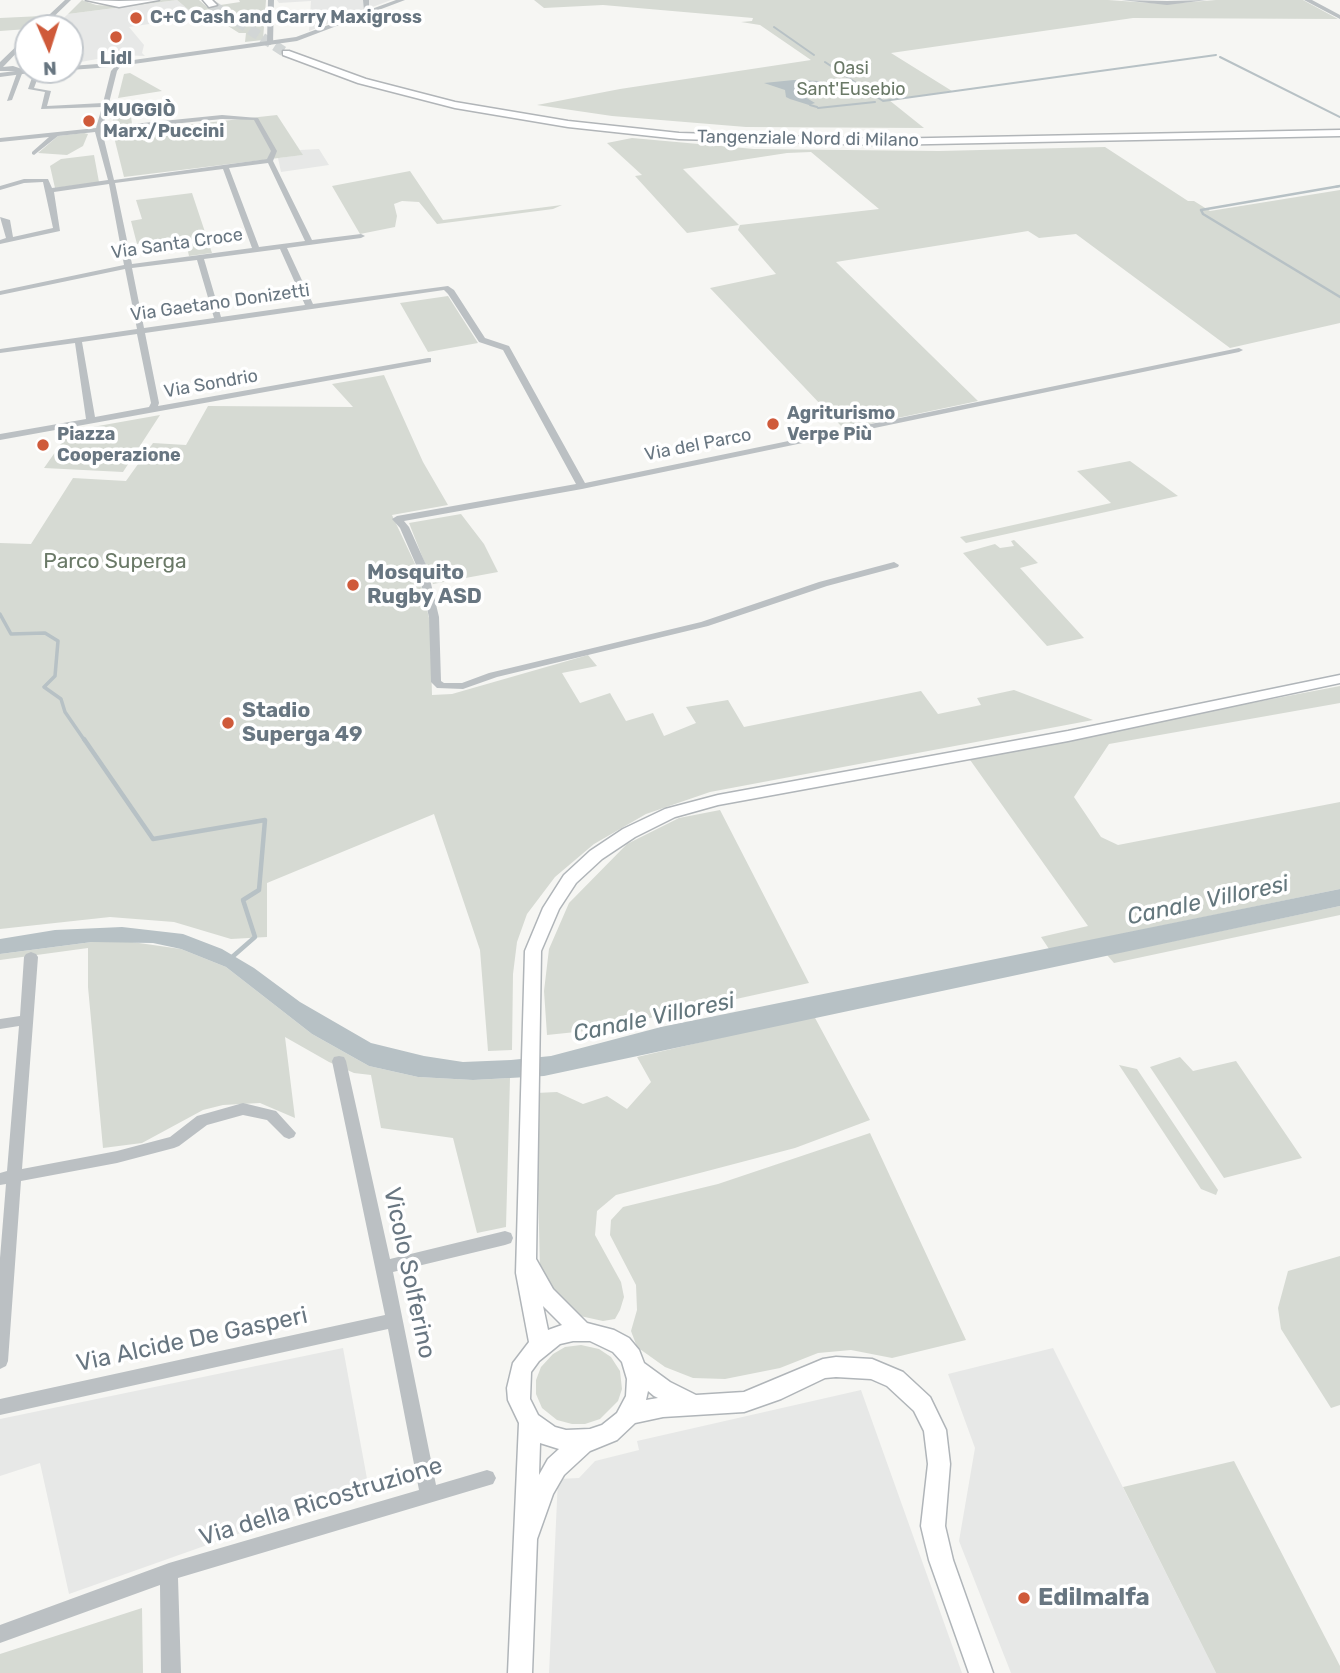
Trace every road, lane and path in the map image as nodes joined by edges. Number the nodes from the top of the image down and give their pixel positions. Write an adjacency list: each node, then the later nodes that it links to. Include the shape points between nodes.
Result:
1 (68, 0): 12 (street)
2 (78, 0): 13 (street)
3 (90, 0): 4 (highway, via 119,4)
4 (155, 0)
5 (271, 0): 15 (street)
6 (366, 0): 11 (street, via 366,9)
7 (402, 0): 11 (street)
8 (1124, 0): 9 (street)
9 (1203, 0)
10 (1307, 0): 14 (street)
11 (374, 11): 15 (street)
12 (52, 14)
13 (63, 14)
14 (1340, 18)
15 (270, 43): 17 (street)
16 (14, 49): 19 (street)
17 (118, 64): 18 (street); 23 (street)
18 (84, 66)
19 (0, 67)
20 (17, 84): 22 (street)
21 (30, 84): 23 (street, via 32,89 48,91 43,108)
22 (9, 100)
23 (104, 106): 24 (street)
24 (98, 130): 26 (street); 29 (street, via 222,117 256,119 274,151); 31 (street)
25 (1340, 133): 25 (highway, Tangenziale Nord di Milano, via 883,139 686,133 550,118 451,100 368,79 290,52 351,78 430,100 524,118 639,132 830,142)
26 (55, 135): 27 (street); 28 (street)
27 (1, 141)
28 (34, 153)
29 (270, 161): 30 (street); 38 (street)
30 (225, 167): 31 (street); 40 (street)
31 (111, 182): 33 (street); 42 (street)
32 (0, 188): 33 (street, via 43,180 48,181)
33 (50, 190): 36 (street, via 57,229)
34 (0, 219): 36 (street, via 6,220)
35 (361, 236): 38 (street, Via Santa Croce)
36 (10, 240): 37 (street)
37 (0, 242)
38 (309, 242): 39 (street, Via Santa Croce)
39 (282, 246): 40 (street, Via Santa Croce); 44 (street)
40 (257, 249): 41 (street, Via Santa Croce)
41 (200, 257): 42 (street, Via Santa Croce); 45 (street)
42 (128, 267): 43 (street, Via Santa Croce); 46 (street)
43 (0, 293)
44 (310, 307): 45 (street, Via Gaetano Donizetti); 54 (street, Via Gaetano Donizetti, via 445,288 482,340 506,348)
45 (218, 320): 46 (street, Via Gaetano Donizetti)
46 (141, 331): 47 (street, Via Gaetano Donizetti); 51 (street, via 155,403)
47 (78, 340): 49 (street, Via Gaetano Donizetti); 52 (street)
48 (1240, 350): 54 (street, Via del Parco)
49 (0, 351)
50 (428, 360): 51 (street, Via Sondrio)
51 (144, 412): 52 (street, Via Sondrio)
52 (91, 422): 53 (street, Via Sondrio)
53 (0, 437)
54 (582, 486): 55 (street, Via del Parco, via 397,519 422,567 434,617 436,682 441,686 463,686 704,624)
55 (894, 565)
56 (1340, 679): 60 (main road, via 670,813 596,855 570,879 551,908 533,951)
57 (31, 957): 58 (street)
58 (26, 1020): 59 (street); 63 (street)
59 (0, 1024)
60 (529, 1035): 65 (main road)
61 (338, 1061): 66 (street, Vicolo Solferino)
62 (289, 1133): 63 (street, via 260,1110 234,1110 202,1121 174,1142)
63 (6, 1178): 70 (street)
64 (505, 1238): 66 (street)
65 (527, 1251): 68 (main road, via 546,1295); 69 (main road, via 526,1273)
66 (384, 1267): 67 (street, Vicolo Solferino)
67 (395, 1320): 73 (street, Via Alcide De Gasperi); 78 (street, Vicolo Solferino)
68 (581, 1331): 69 (main road, via 555,1336); 71 (main road, via 615,1341)
69 (540, 1345): 75 (main road, via 524,1364 519,1382 521,1406)
70 (0, 1360)
71 (637, 1370): 72 (main road, via 662,1389); 74 (main road, via 639,1388)
72 (696, 1405): 74 (main road); 84 (main road, via 760,1397 836,1367 882,1372 913,1393 935,1430 939,1464 933,1526)
73 (0, 1407)
74 (629, 1414): 76 (main road, via 609,1433)
75 (530, 1422): 76 (main road, via 550,1436); 79 (main road)
76 (583, 1442): 79 (main road, via 555,1467 543,1490)
77 (487, 1478): 78 (street, Via della Ricostruzione)
78 (429, 1496): 80 (street, Via della Ricostruzione)
79 (523, 1570): 83 (main road)
80 (169, 1573): 81 (street, Via della Ricostruzione); 82 (street)
81 (0, 1634)
82 (171, 1673)
83 (520, 1673)
84 (981, 1673)

